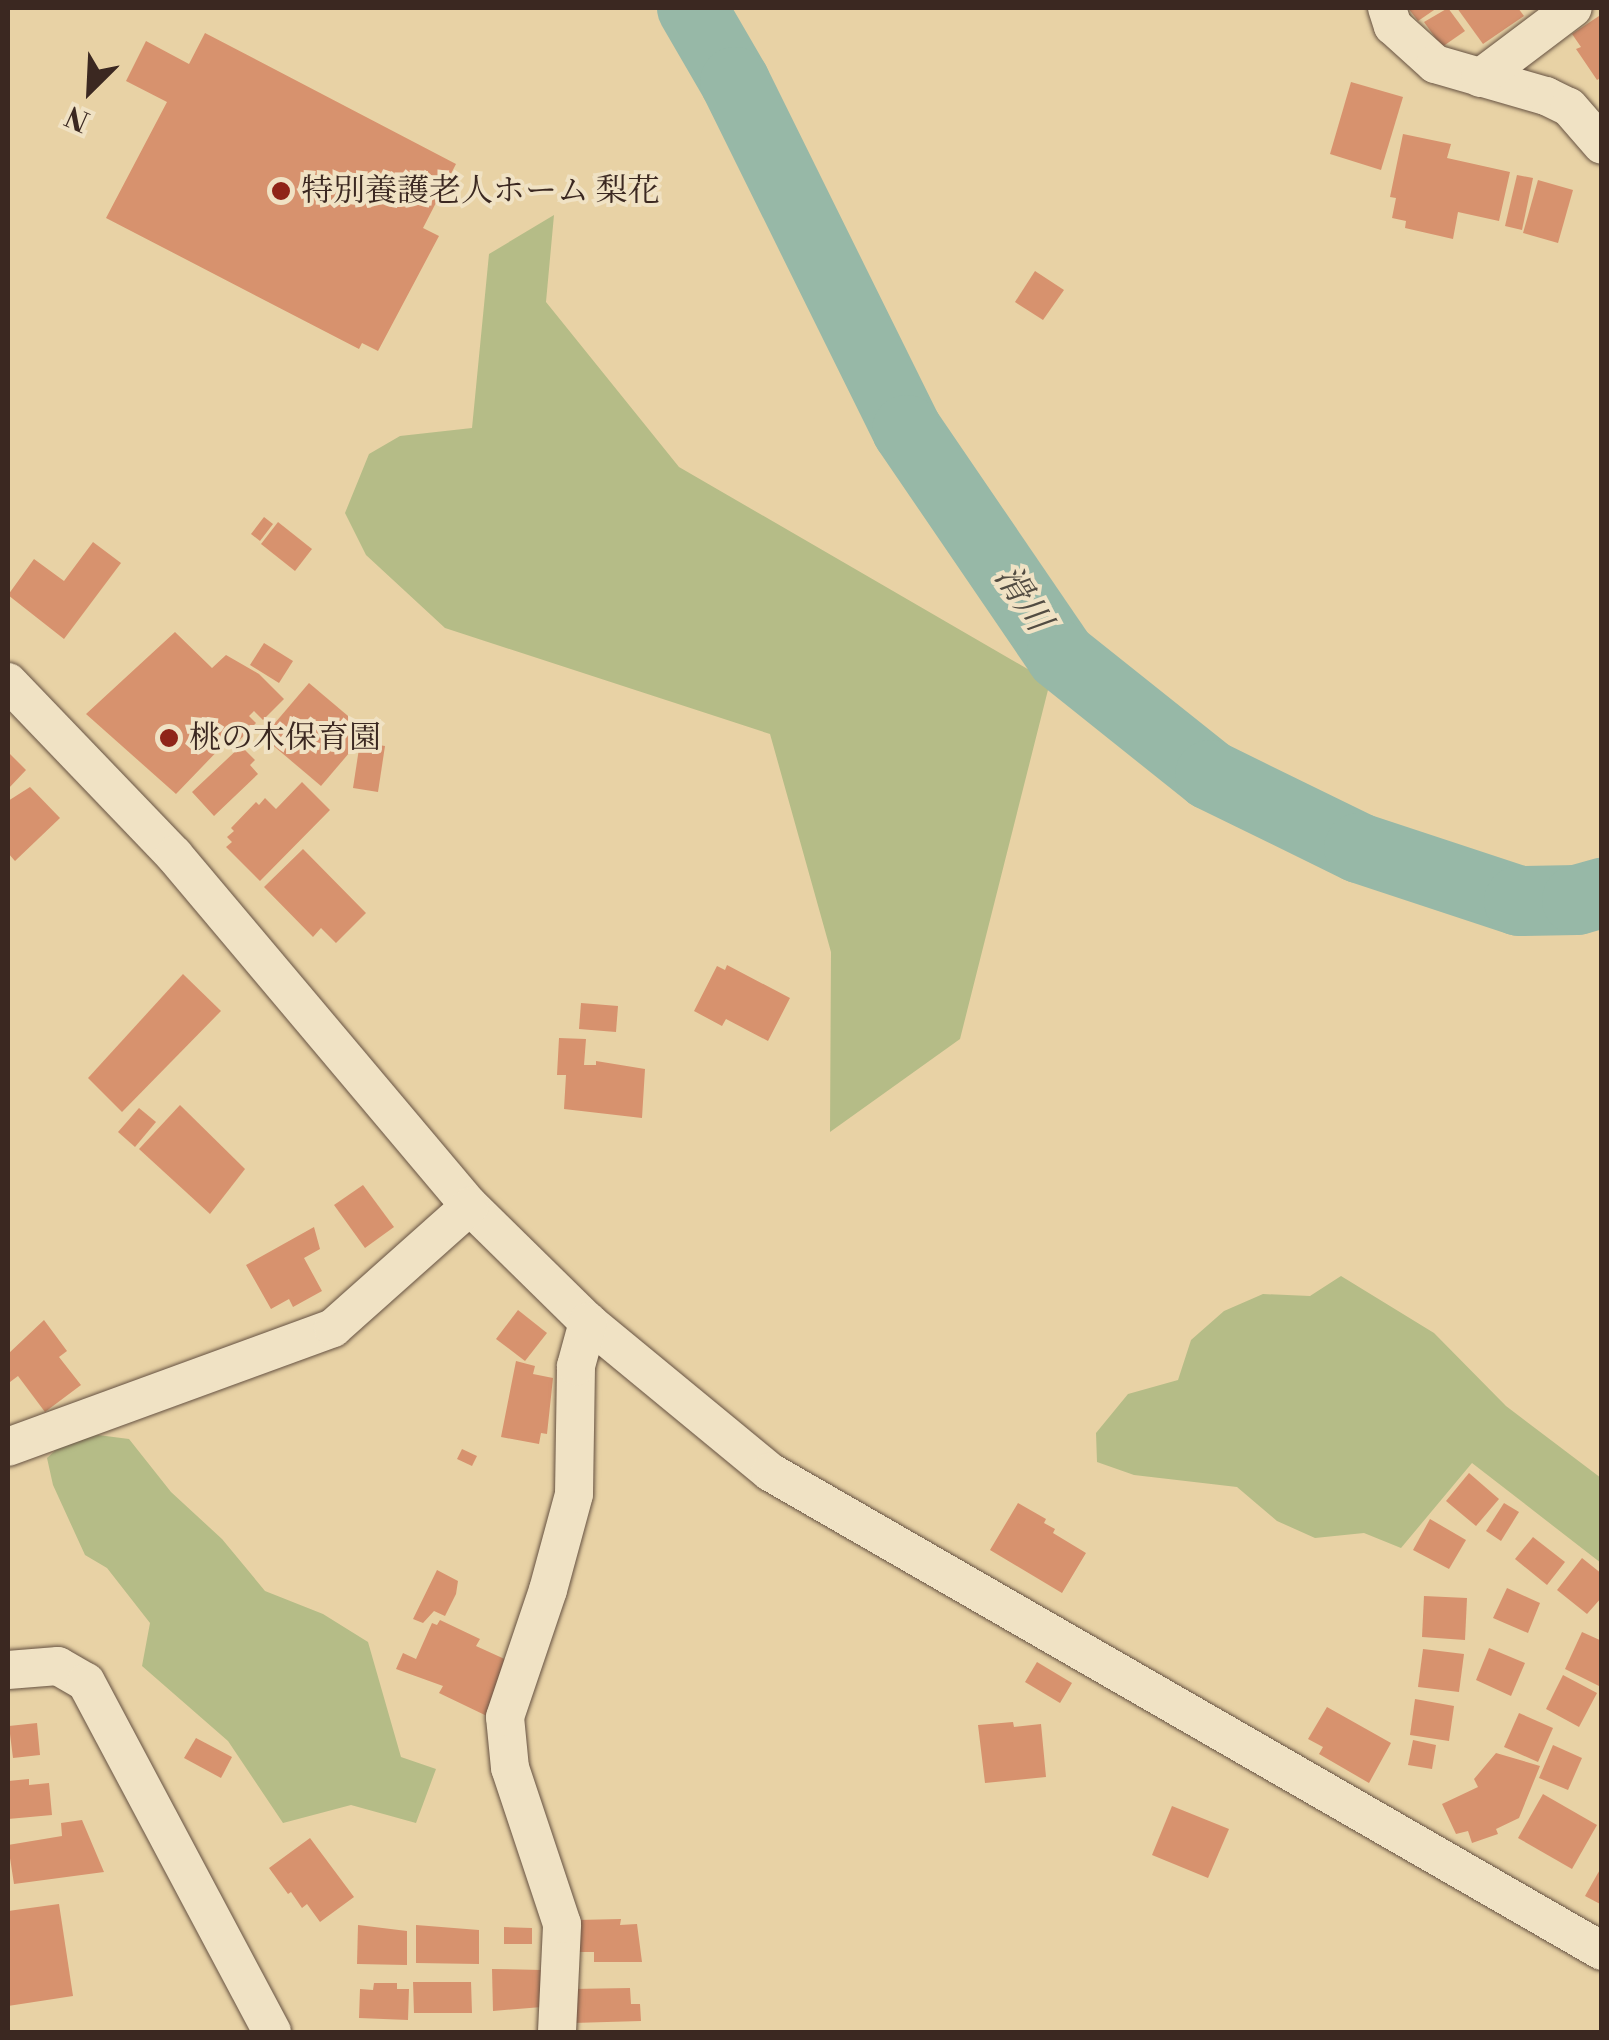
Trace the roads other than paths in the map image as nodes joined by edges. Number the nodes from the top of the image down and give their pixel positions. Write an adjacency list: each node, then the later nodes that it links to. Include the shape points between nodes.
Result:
1 (1387, 8): 3 (street, via 1393,26 1435,64)
2 (1572, 8): 3 (street)
3 (1480, 78): 4 (street, via 1570,108)
4 (1602, 145)
5 (8, 682): 6 (street, via 174,855)
6 (470, 1206): 7 (street); 8 (street, via 333,1328)
7 (588, 1322): 10 (street, via 770,1472); 12 (street, via 576,1366 574,1494 505,1717 510,1768 562,1924)
8 (8, 1448)
9 (8, 1670): 11 (street, via 58,1666 86,1682)
10 (1602, 1951)
11 (272, 2032)
12 (557, 2032)

